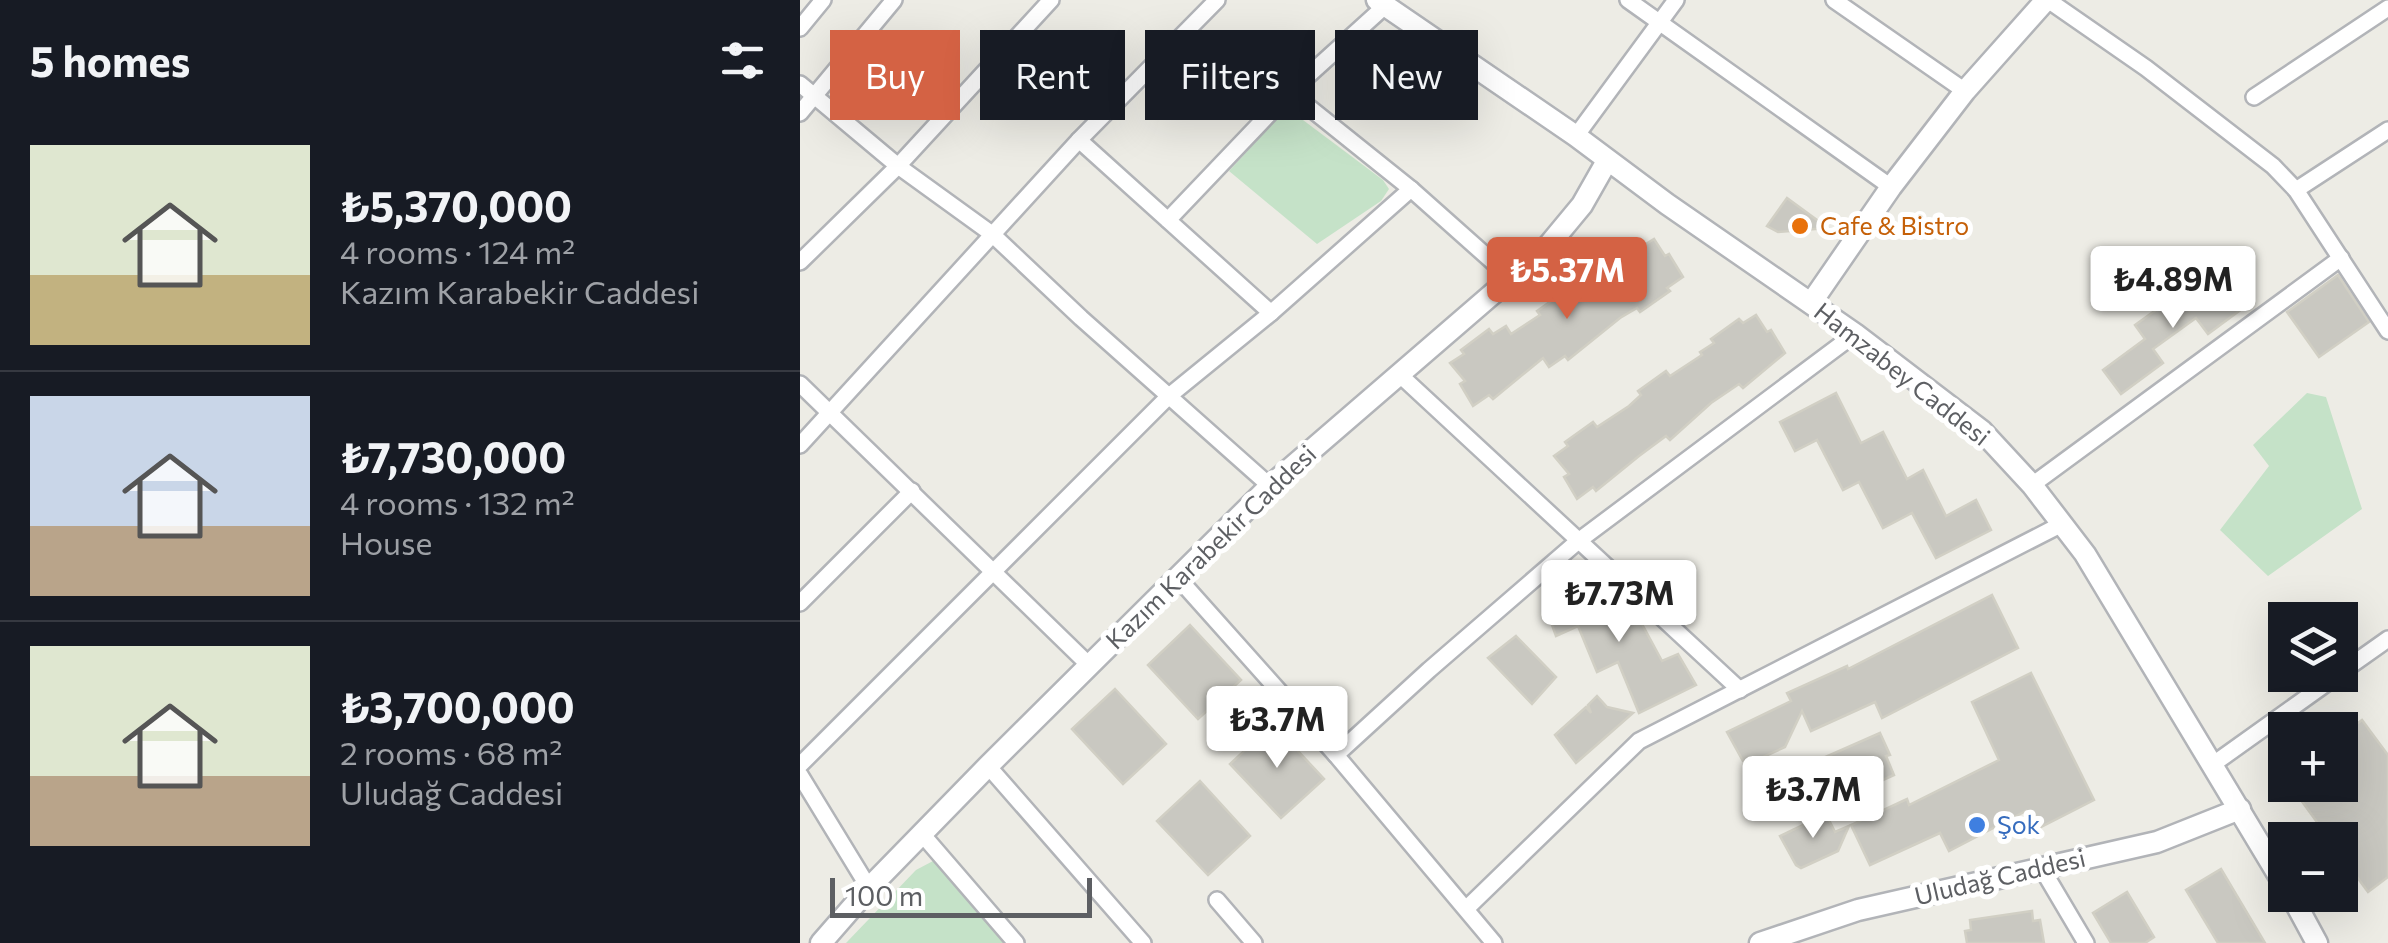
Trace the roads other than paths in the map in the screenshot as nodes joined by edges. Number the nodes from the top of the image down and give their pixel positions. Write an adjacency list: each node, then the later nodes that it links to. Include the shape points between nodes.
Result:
1 (823, 0): 12 (street)
2 (894, 0): 16 (street)
3 (1052, 0): 25 (street)
4 (1217, 0): 23 (street)
5 (1628, 0): 11 (street)
6 (1676, 0): 11 (street)
7 (1834, 0): 15 (street)
8 (2047, 0): 15 (street); 28 (street, via 2228,129)
9 (1381, 3): 13 (street); 22 (street, Hamzabey Caddesi)
10 (2388, 8): 17 (street)
11 (1660, 21): 22 (street); 26 (street)
12 (800, 28)
13 (1315, 68)
14 (800, 84): 16 (street)
15 (1966, 91): 26 (street)
16 (815, 96): 18 (street); 25 (street)
17 (2254, 97)
18 (800, 112)
19 (1315, 112): 27 (street)
20 (1263, 120): 29 (street)
21 (2388, 130): 28 (street)
22 (1576, 136): 24 (street, Hamzabey Caddesi)
23 (1079, 140): 29 (street); 30 (street)
24 (1607, 160): 33 (street, Kazım Karabekir Caddesi, via 1582,205); 34 (street, Hamzabey Caddesi)
25 (898, 166): 30 (street); 32 (street)
26 (1891, 187): 34 (street)
27 (1411, 189): 33 (street); 35 (street)
28 (2296, 190): 31 (street)
29 (1168, 220): 35 (street)
30 (992, 234): 40 (street); 41 (street)
31 (2341, 258): 36 (street); 43 (street)
32 (800, 262)
33 (1511, 278): 38 (street, Kazım Karabekir Caddesi)
34 (1811, 303): 37 (street, Hamzabey Caddesi)
35 (1271, 313): 40 (street)
36 (2388, 331)
37 (1856, 334): 43 (street, Hamzabey Caddesi, via 1982,431); 47 (street)
38 (1399, 374): 44 (street, Kazım Karabekir Caddesi); 47 (street)
39 (800, 384): 41 (street)
40 (1169, 396): 44 (street); 48 (street)
41 (832, 414): 42 (street); 45 (street)
42 (800, 445)
43 (2032, 485): 46 (street, Hamzabey Caddesi)
44 (1270, 486): 49 (street, Kazım Karabekir Caddesi)
45 (912, 492): 48 (street); 50 (street)
46 (2062, 524): 54 (street); 58 (street, Hamzabey Caddesi)
47 (1578, 542): 54 (street); 56 (street)
48 (993, 573): 53 (street); 57 (street)
49 (1178, 578): 53 (street, Kazım Karabekir Caddesi); 56 (street)
50 (800, 603)
51 (2388, 638): 52 (street)
52 (2358, 660)
53 (1090, 666): 59 (street, Kazım Karabekir Caddesi)
54 (1740, 690): 67 (street, via 1639,741)
55 (2314, 692): 58 (street)
56 (1336, 755): 67 (street)
57 (800, 764)
58 (2212, 765): 61 (street, Hamzabey Caddesi)
59 (988, 766): 62 (street, Kazım Karabekir Caddesi); 71 (street)
60 (800, 774): 65 (street)
61 (2240, 809): 63 (street, Hamzabey Caddesi); 64 (street, Uludağ Caddesi, via 2157,842)
62 (922, 834): 65 (street, Kazım Karabekir Caddesi); 70 (street)
63 (2268, 857)
64 (2041, 868): 74 (street, Uludağ Caddesi, via 1858,910); 75 (street)
65 (869, 888): 69 (street, Kazım Karabekir Caddesi)
66 (1218, 900): 72 (street)
67 (1467, 908): 73 (street)
68 (2300, 912): 76 (street)
69 (821, 943)
70 (1016, 943)
71 (1143, 943)
72 (1254, 943)
73 (1494, 943)
74 (1760, 943)
75 (2086, 943)
76 (2317, 943)

